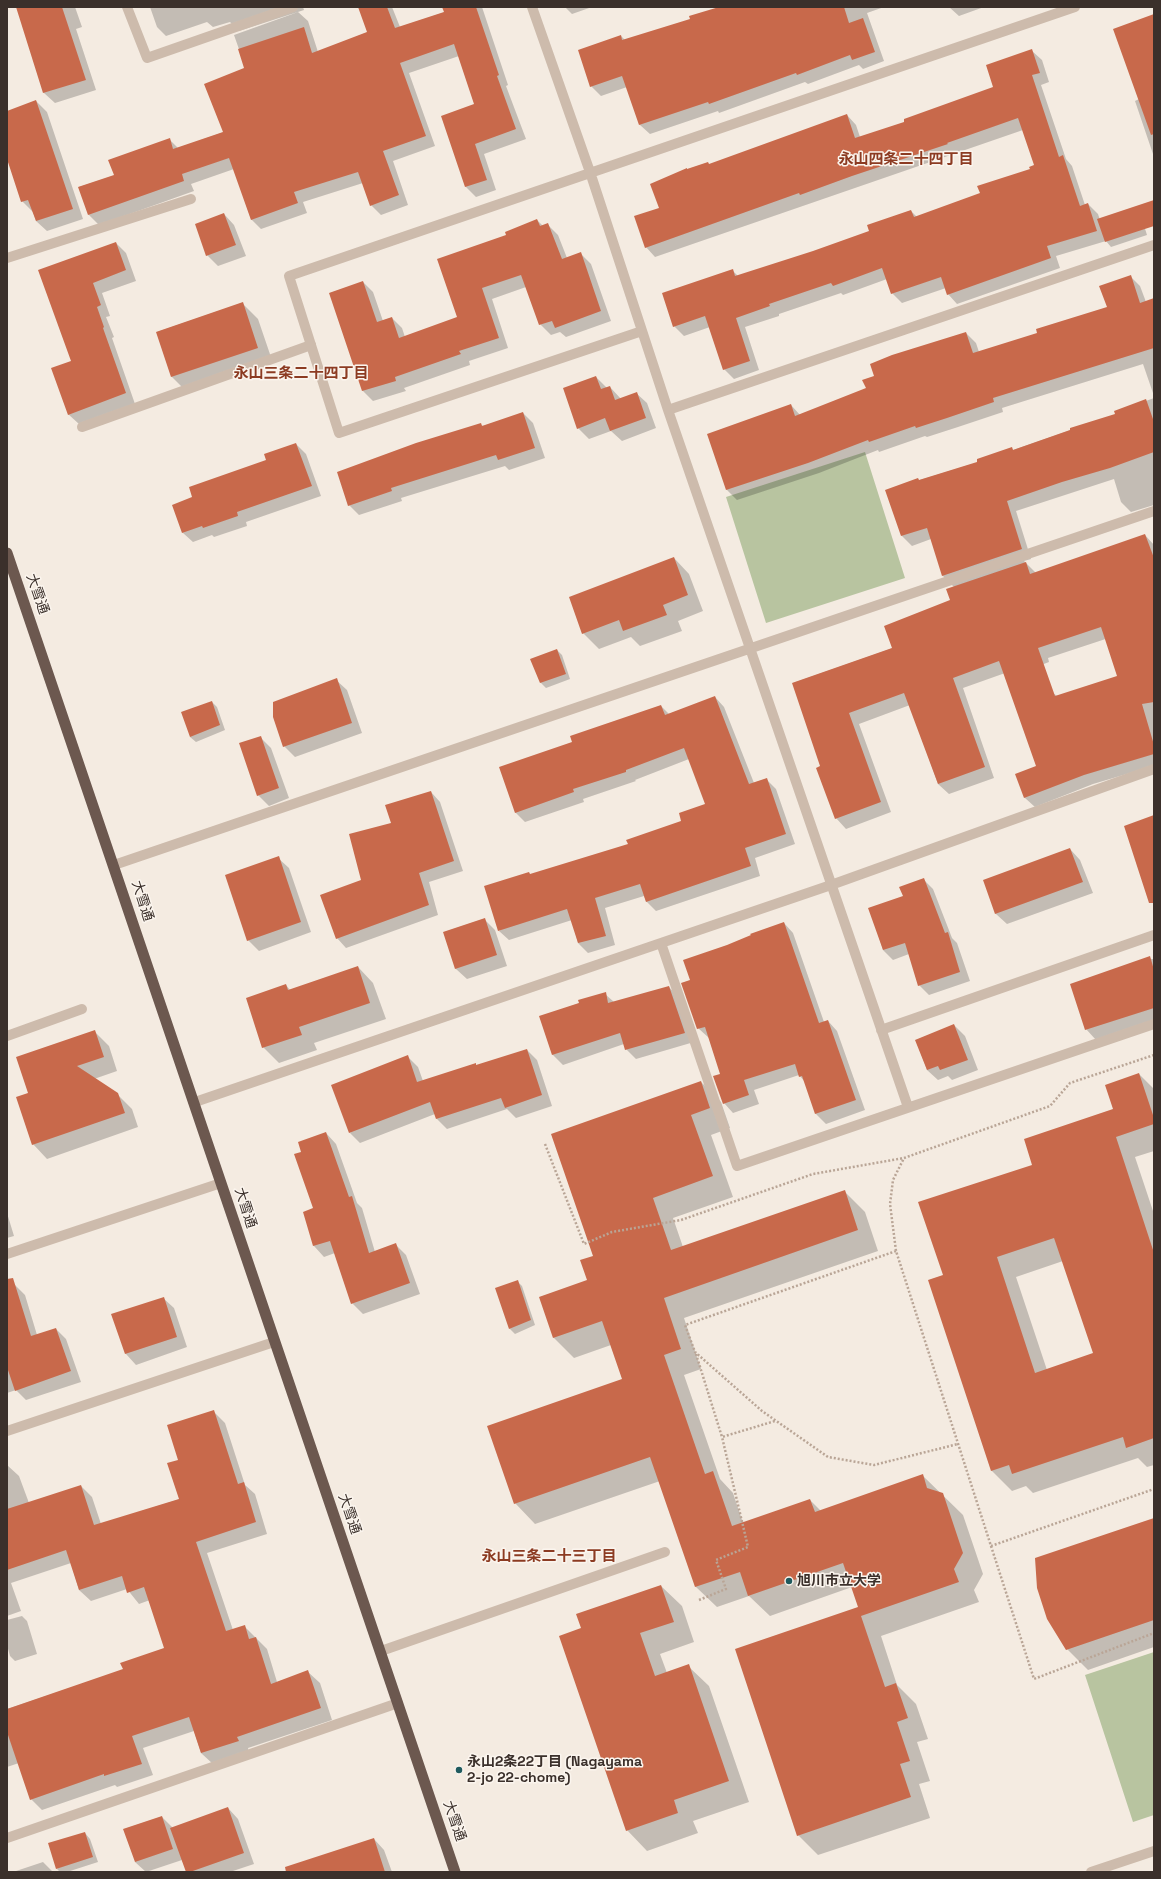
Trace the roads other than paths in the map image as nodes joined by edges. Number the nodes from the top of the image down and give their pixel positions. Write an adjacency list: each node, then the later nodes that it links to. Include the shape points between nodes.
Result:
1 (127, 7): 2 (street, via 147,58)
2 (292, 7)
3 (532, 7): 5 (street)
4 (1075, 7): 5 (street)
5 (590, 172): 9 (street); 10 (street, via 289,276)
6 (192, 199): 8 (street)
7 (1154, 245): 11 (street)
8 (7, 258)
9 (642, 331): 10 (street, via 340,433); 11 (street)
10 (311, 345): 12 (street)
11 (668, 410): 15 (street)
12 (82, 427)
13 (1154, 510): 15 (street)
14 (7, 552): 17 (highway, 大雪通)
15 (751, 648): 17 (street); 18 (street)
16 (1154, 769): 18 (street)
17 (114, 865): 25 (highway, 大雪通)
18 (831, 885): 20 (street); 23 (street)
19 (1154, 935): 23 (street)
20 (661, 943): 25 (street); 26 (street, via 738,1166)
21 (82, 1009): 24 (street)
22 (1154, 1024): 26 (street)
23 (881, 1030): 26 (street)
24 (7, 1036)
25 (195, 1102): 27 (highway, 大雪通)
26 (908, 1107)
27 (221, 1182): 28 (street); 29 (highway, 大雪通)
28 (7, 1254)
29 (274, 1342): 30 (street); 32 (highway, 大雪通)
30 (7, 1431)
31 (665, 1552): 32 (street)
32 (381, 1652): 33 (highway, 大雪通)
33 (398, 1703): 34 (street); 36 (highway, 大雪通)
34 (7, 1838)
35 (1154, 1851): 37 (street)
36 (455, 1872)
37 (1091, 1872)

